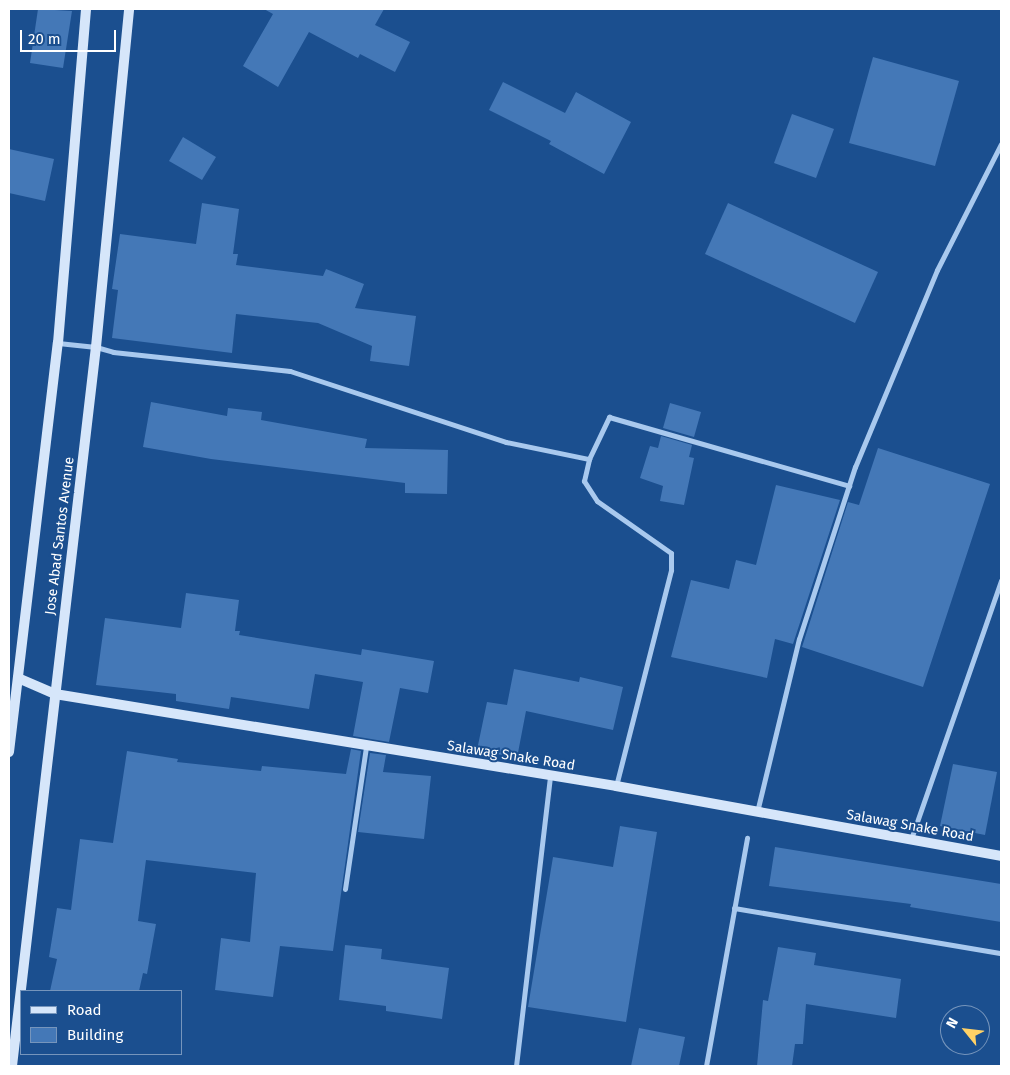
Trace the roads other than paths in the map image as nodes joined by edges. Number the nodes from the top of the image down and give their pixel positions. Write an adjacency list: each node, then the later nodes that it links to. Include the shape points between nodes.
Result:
1 (86, 9): 4 (main road, Jose Abad Santos Avenue)
2 (129, 9): 5 (main road, Jose Abad Santos Avenue)
3 (1001, 144): 7 (street, via 937,270)
4 (58, 343): 5 (street); 9 (main road, Jose Abad Santos Avenue)
5 (96, 347): 6 (street, via 113,352 290,370 506,442); 10 (main road, Jose Abad Santos Avenue)
6 (589, 459): 7 (street, via 609,418); 14 (street, via 584,481 597,501 671,553 671,570)
7 (849, 486): 15 (street, via 799,639)
8 (1001, 580): 17 (street)
9 (18, 678): 10 (main road, Salawag Snake Road); 12 (main road, Jose Abad Santos Avenue)
10 (55, 694): 11 (main road, Salawag Snake Road); 22 (main road, Jose Abad Santos Avenue)
11 (366, 748): 13 (main road, Salawag Snake Road); 19 (street)
12 (9, 752)
13 (550, 776): 14 (main road, Salawag Snake Road); 25 (street)
14 (616, 786): 15 (main road, Salawag Snake Road)
15 (756, 812): 17 (main road, Salawag Snake Road)
16 (747, 838): 20 (street)
17 (911, 840): 18 (main road, Salawag Snake Road)
18 (1001, 856)
19 (345, 889)
20 (734, 908): 21 (street); 26 (street)
21 (1001, 953)
22 (21, 990)
23 (20, 997): 24 (main road, Jose Abad Santos Avenue)
24 (12, 1066)
25 (516, 1066)
26 (706, 1066)

